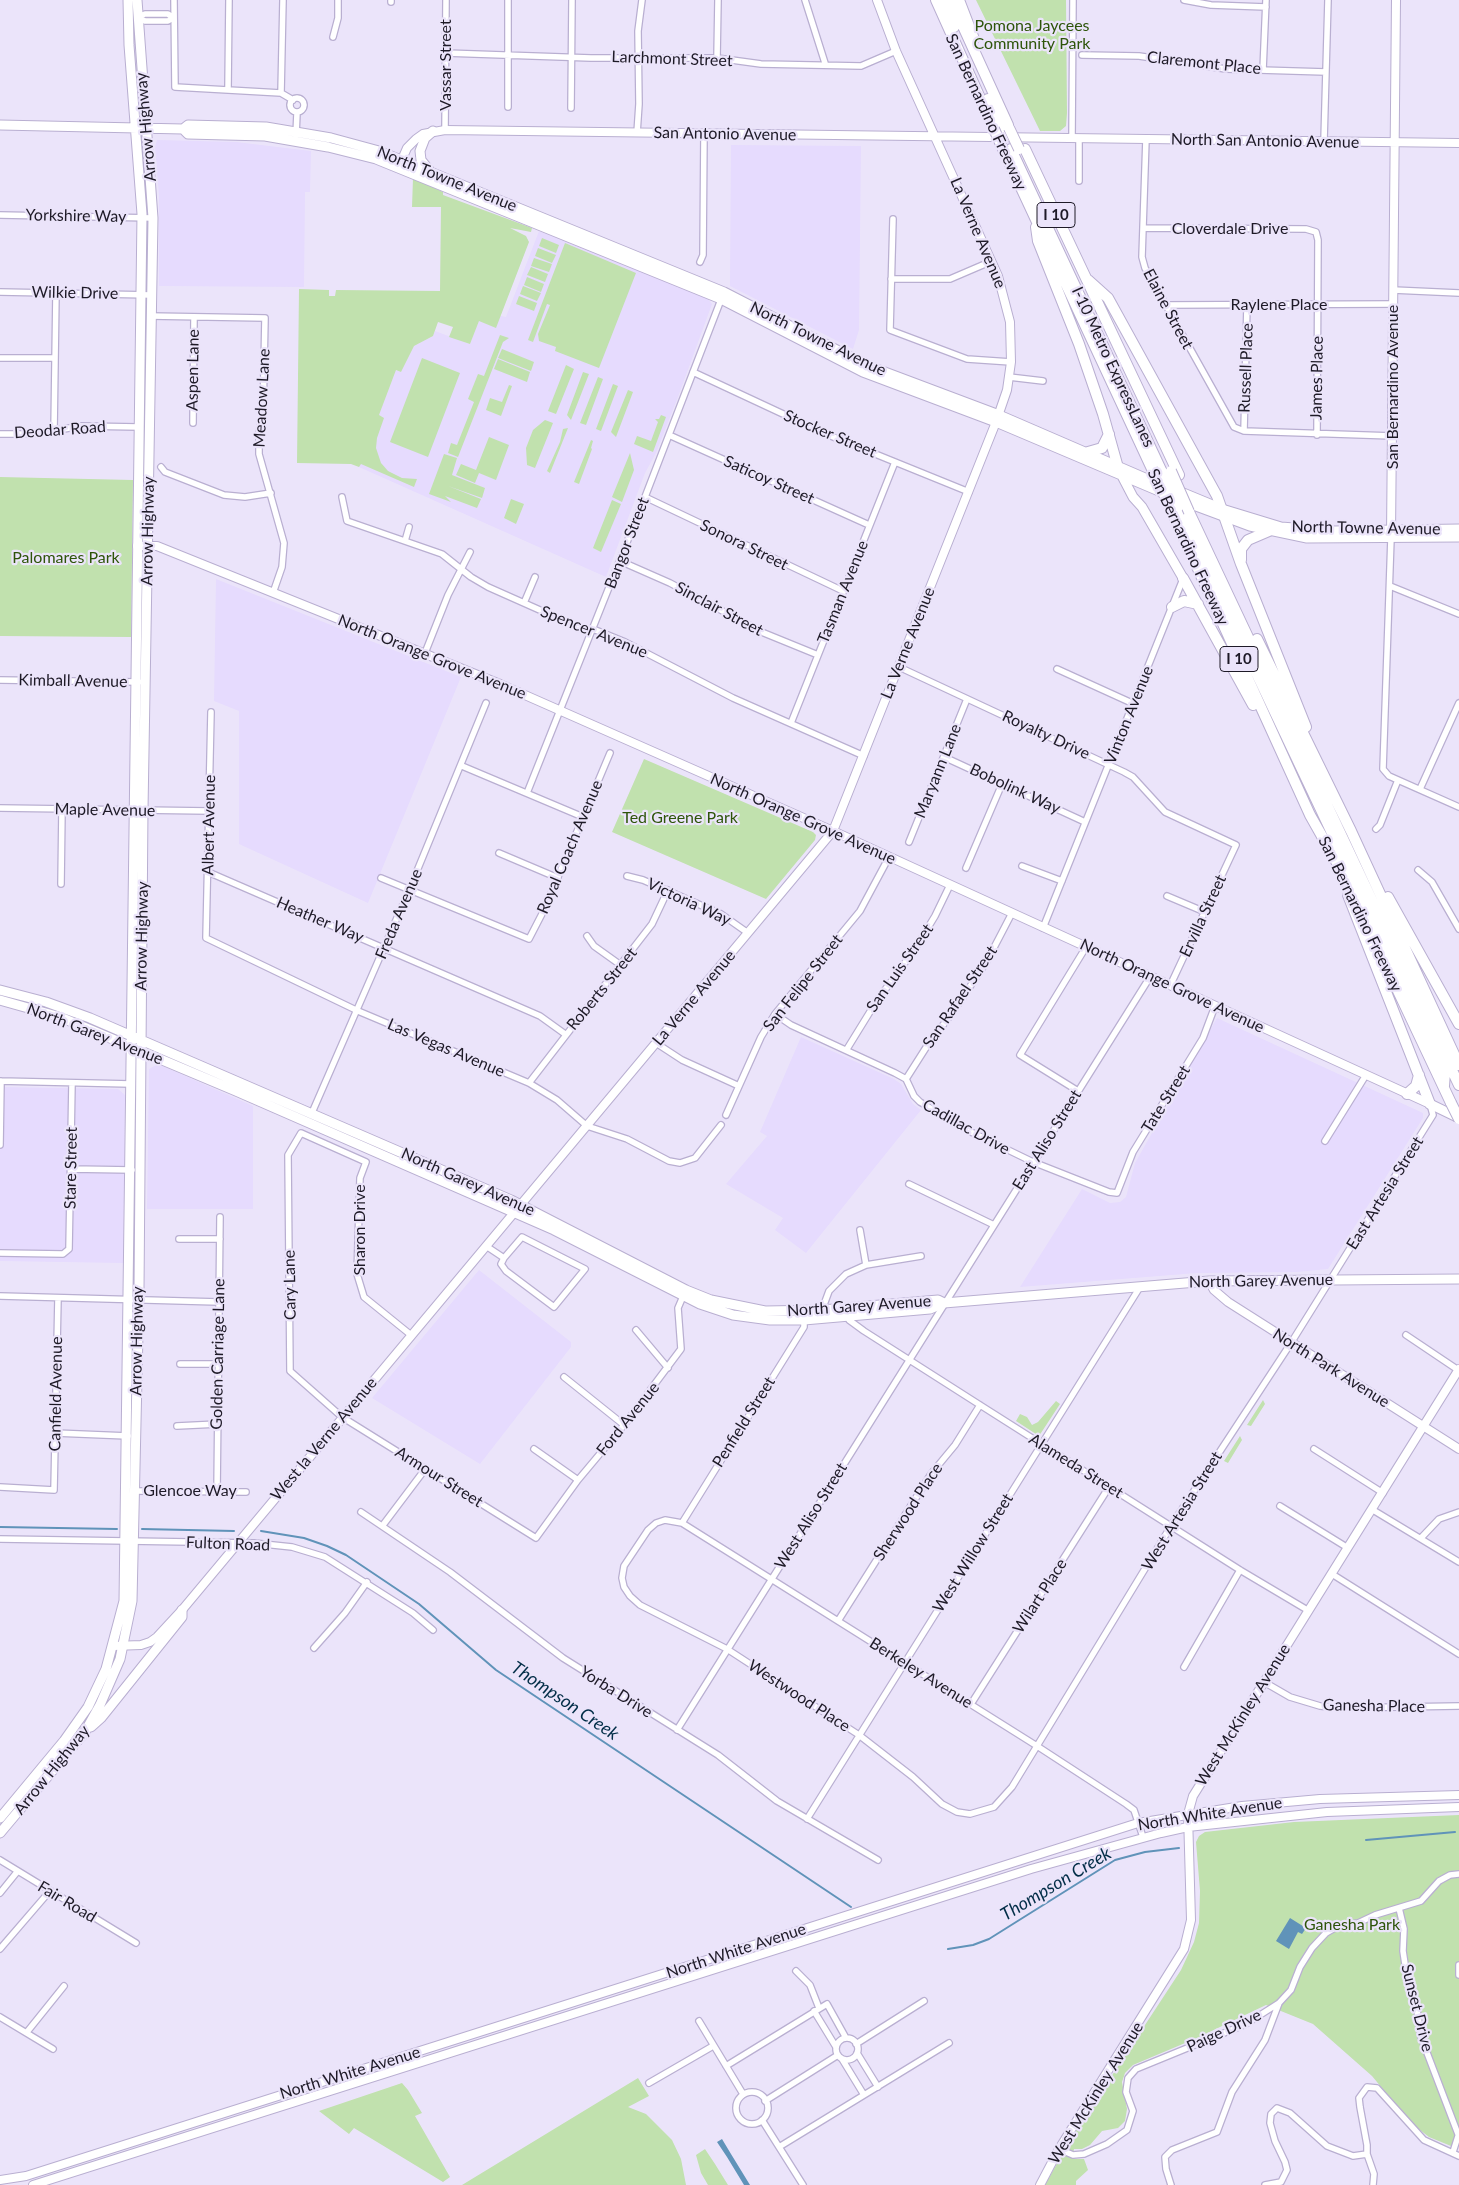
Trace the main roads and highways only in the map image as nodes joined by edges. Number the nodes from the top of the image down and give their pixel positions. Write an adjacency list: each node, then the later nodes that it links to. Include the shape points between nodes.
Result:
1 (128, 0): 10 (main road, Arrow Highway)
2 (137, 0): 11 (main road, Arrow Highway)
3 (877, 0): 14 (main road, La Verne Avenue, via 896,51)
4 (936, 0): 12 (highway, San Bernardino Freeway / I 10)
5 (943, 0): 12 (highway, via 961,44)
6 (951, 0): 12 (highway)
7 (959, 0): 12 (highway, San Bernardino Freeway / I 10)
8 (1396, 0): 16 (main road, San Bernardino Avenue)
9 (0, 125): 10 (main road, North Towne Avenue)
10 (135, 128): 11 (main road, North Towne Avenue); 25 (main road, Arrow Highway, via 142,218)
11 (146, 128): 19 (main road, North Towne Avenue, via 183,130 188,134 296,136 351,142); 26 (main road, Arrow Highway, via 153,218)
12 (1005, 129): 18 (highway, San Bernardino Freeway / I 10); 18 (highway, San Bernardino Freeway / I 10, bridge)
13 (433, 131): 14 (main road, San Antonio Avenue); 19 (main road, San Antonio Avenue, via 416,138); 20 (main road, via 420,152 421,160)
14 (935, 136): 15 (main road, San Antonio Avenue); 24 (main road, La Verne Avenue, via 992,261 1008,307 1011,362)
15 (1075, 138): 16 (main road, North San Antonio Avenue)
16 (1395, 142): 17 (main road, North San Antonio Avenue); 37 (main road, San Bernardino Avenue)
17 (1459, 143)
18 (1014, 149): 21 (highway, San Bernardino Freeway / I 10); 22 (highway, San Bernardino Freeway / I 10); 30 (highway, I-10 Metro ExpressLanes)
19 (400, 164): 20 (main road, North Towne Avenue); 23 (main road, North Towne Avenue)
20 (431, 172): 23 (main road, North Towne Avenue)
21 (1034, 216): 27 (highway, via 1038,241 1079,344); 30 (highway, San Bernardino Freeway / I 10)
22 (1088, 280): 30 (highway, San Bernardino Freeway / I 10); 34 (highway, via 1108,298)
23 (722, 296): 24 (main road, North Towne Avenue, via 850,359)
24 (998, 419): 28 (main road, North Towne Avenue); 29 (main road, North Towne Avenue); 48 (main road, La Verne Avenue)
25 (139, 427): 26 (main road, Deodar Road); 39 (main road, Arrow Highway)
26 (150, 428): 40 (main road, Arrow Highway)
27 (1109, 434): 28 (highway, via 1102,448); 29 (highway)
28 (1088, 452): 29 (main road, North Towne Avenue)
29 (1119, 469): 31 (main road, North Towne Avenue); 32 (main road, via 1133,497)
30 (1166, 472): 33 (highway, San Bernardino Freeway / I 10); 47 (highway, San Bernardino Freeway / I 10, bridge, via 1168,503); 63 (highway, I-10 Metro ExpressLanes, bridge, via 1178,507 1445,1072)
31 (1145, 481): 32 (main road, via 1140,498); 34 (main road, North Towne Avenue)
32 (1142, 507): 42 (main road)
33 (1193, 513): 45 (highway, San Bernardino Freeway / I 10); 62 (highway)
34 (1223, 514): 36 (main road, North Towne Avenue); 37 (main road, North Towne Avenue, via 1281,527); 41 (highway)
35 (1459, 529): 37 (main road, North Towne Avenue)
36 (1269, 532): 37 (main road, North Towne Avenue, via 1307,538); 41 (highway, via 1254,537 1243,546)
37 (1391, 534): 38 (main road, North Towne Avenue)
38 (1459, 537)
39 (137, 546): 40 (main road, North Orange Grove Avenue); 46 (main road, Arrow Highway)
40 (148, 546): 46 (main road, Arrow Highway, via 146,682); 48 (main road, North Orange Grove Avenue, via 157,546 425,653)
41 (1241, 564): 45 (highway)
42 (1183, 578): 43 (highway)
43 (1198, 604): 44 (highway, via 1184,602); 47 (highway)
44 (1172, 607)
45 (1336, 802): 49 (highway, San Bernardino Freeway / I 10)
46 (139, 810): 54 (main road, Arrow Highway); 55 (main road, Arrow Highway)
47 (1310, 814): 50 (highway, San Bernardino Freeway / I 10)
48 (833, 831): 64 (main road, North Orange Grove Avenue); 73 (main road, La Verne Avenue)
49 (1351, 831): 53 (highway); 58 (highway, San Bernardino Freeway / I 10)
50 (1341, 870): 59 (highway, via 1351,908); 63 (highway, San Bernardino Freeway / I 10)
51 (0, 990): 54 (main road, North Garey Avenue, via 79,1013)
52 (0, 1000): 56 (main road, North Garey Avenue, via 60,1017)
53 (1459, 1024)
54 (132, 1036): 55 (main road, North Garey Avenue); 56 (main road, Arrow Highway)
55 (141, 1041): 57 (main road, Arrow Highway); 61 (main road, North Garey Avenue)
56 (131, 1047): 57 (main road, North Garey Avenue); 72 (main road, Arrow Highway)
57 (141, 1051): 60 (main road, North Garey Avenue); 72 (main road, Arrow Highway)
58 (1459, 1065)
59 (1419, 1075): 64 (highway, via 1416,1086); 67 (highway)
60 (210, 1080): 61 (main road, via 236,1087); 65 (main road, North Garey Avenue)
61 (246, 1084): 66 (main road, North Garey Avenue)
62 (1459, 1085)
63 (1444, 1087): 69 (highway, San Bernardino Freeway / I 10, bridge)
64 (1407, 1094): 67 (main road, North Orange Grove Avenue)
65 (250, 1097): 66 (main road); 68 (main road, North Garey Avenue)
66 (278, 1099): 68 (main road, North Garey Avenue)
67 (1430, 1104): 69 (main road, North Orange Grove Avenue)
68 (310, 1118): 70 (main road, North Garey Avenue); 71 (main road, North Garey Avenue)
69 (1459, 1118)
70 (392, 1148): 71 (main road); 73 (main road, North Garey Avenue)
71 (377, 1153): 74 (main road, North Garey Avenue)
72 (134, 1170): 85 (main road, Arrow Highway, via 124,1436 124,1602); 86 (main road, Arrow Highway, via 138,1301 135,1542 132,1601)
73 (520, 1204): 74 (main road, West la Verne Avenue); 77 (main road, North Garey Avenue)
74 (513, 1211): 77 (main road, North Garey Avenue); 84 (main road, West la Verne Avenue)
75 (1459, 1279): 76 (main road, North Garey Avenue)
76 (1209, 1281): 78 (main road, North Garey Avenue); 82 (main road, North Park Avenue, via 1220,1296)
77 (685, 1293): 79 (main road, North Garey Avenue, via 765,1312); 80 (main road, North Garey Avenue, via 733,1315)
78 (944, 1303): 79 (main road, North Garey Avenue, via 938,1300); 80 (main road, North Garey Avenue, via 930,1309)
79 (822, 1310): 80 (main road, via 822,1316)
80 (782, 1320)
81 (1459, 1370): 82 (main road, West McKinley Avenue)
82 (1423, 1427): 83 (main road, North Park Avenue); 90 (main road, West McKinley Avenue, via 1193,1796)
83 (1459, 1449)
84 (182, 1610): 86 (main road, West la Verne Avenue, via 157,1637 141,1645); 87 (main road, via 182,1617 101,1718)
85 (113, 1646): 86 (main road, West la Verne Avenue); 91 (main road, Arrow Highway, via 96,1691 76,1726)
86 (123, 1646): 87 (main road, Arrow Highway, via 109,1688)
87 (85, 1732): 93 (main road, Arrow Highway)
88 (1459, 1795): 90 (main road, North White Avenue, via 1320,1799)
89 (1459, 1807): 92 (main road, North White Avenue, via 1327,1812)
90 (1188, 1814): 92 (main road, West McKinley Avenue); 94 (main road, North White Avenue, via 1138,1823 26,2176)
91 (0, 1818)
92 (1188, 1827): 95 (main road, North White Avenue, via 1031,1868); 96 (main road, West McKinley Avenue, via 1191,1920 1184,1949 1059,2149)
93 (0, 1833)
94 (0, 2180)
95 (33, 2185)
96 (1040, 2185)

